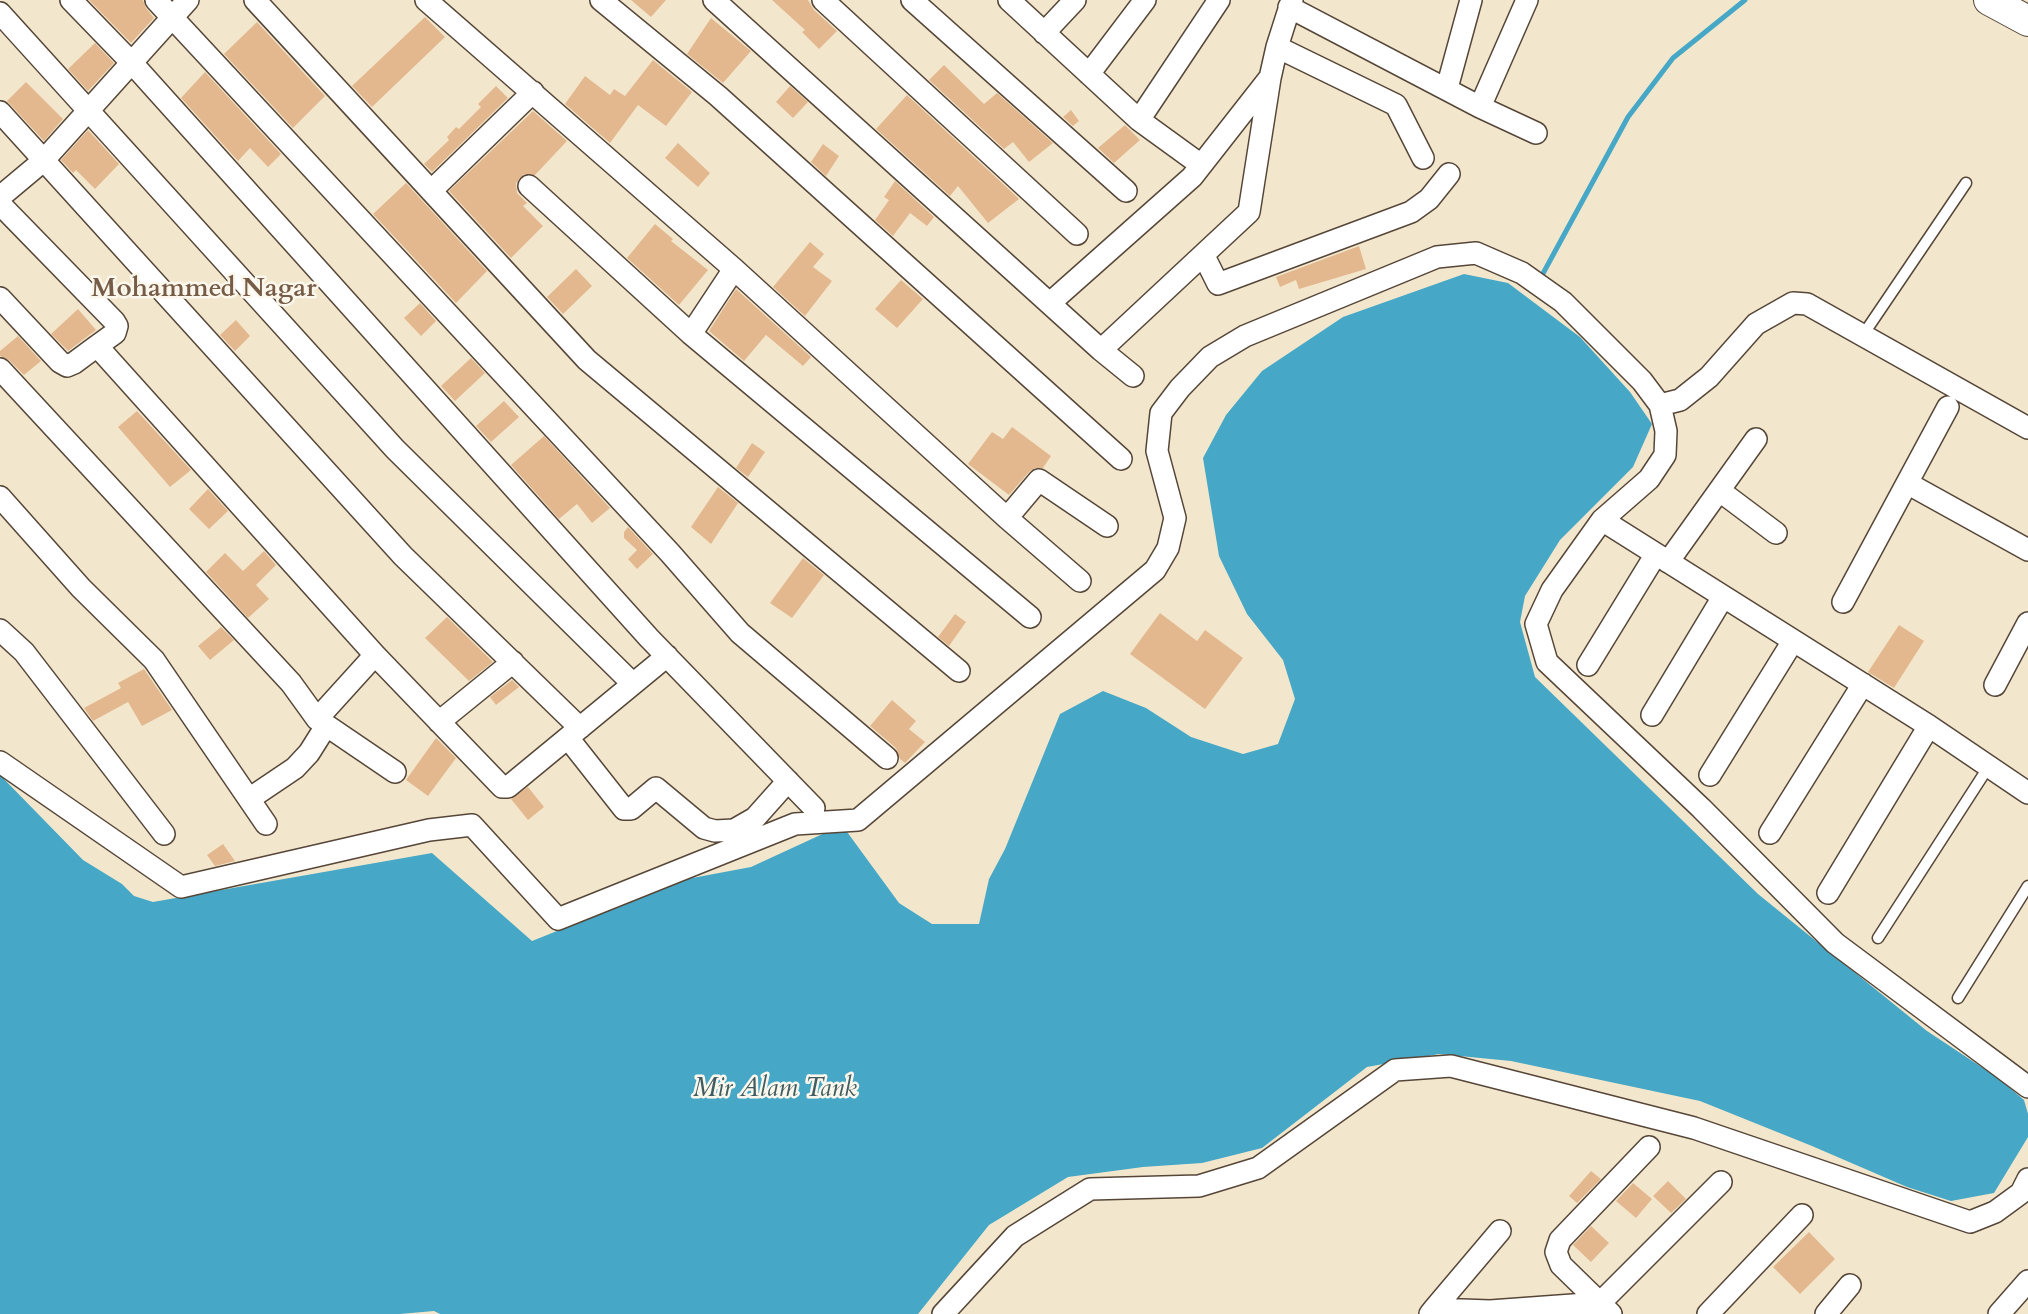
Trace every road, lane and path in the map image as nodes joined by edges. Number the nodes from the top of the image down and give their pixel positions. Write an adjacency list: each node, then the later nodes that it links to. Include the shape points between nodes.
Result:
1 (71, 0): 23 (street)
2 (156, 0): 19 (street)
3 (188, 0): 19 (street)
4 (255, 0): 39 (street)
5 (426, 0): 27 (street)
6 (601, 0): 58 (street, via 718,96)
7 (714, 0): 47 (street)
8 (823, 0): 43 (street)
9 (912, 0): 40 (street)
10 (1009, 0): 21 (street)
11 (1074, 0): 21 (street)
12 (1145, 0): 24 (street)
13 (1219, 0): 31 (street)
14 (1471, 0): 26 (street)
15 (1527, 0): 28 (street)
16 (1989, 0): 20 (main road)
17 (1291, 4): 22 (street); 26 (street)
18 (0, 13): 29 (street)
19 (172, 18): 23 (street); 88 (street, via 740,633)
20 (2028, 21)
21 (1045, 33): 24 (street)
22 (1277, 47): 25 (street); 33 (street, via 1396,105)
23 (132, 63): 29 (street); 76 (street)
24 (1089, 74): 31 (street)
25 (1270, 78): 35 (street); 44 (street, via 1249,212)
26 (1447, 88): 28 (street)
27 (533, 92): 39 (street); 45 (street)
28 (1480, 107): 32 (street)
29 (89, 110): 34 (street); 80 (street, via 395,449)
30 (0, 112): 34 (street)
31 (1139, 120): 35 (street)
32 (1536, 133)
33 (1423, 158)
34 (43, 161): 41 (street); 77 (street, via 403,556)
35 (1201, 165): 47 (street)
36 (1449, 174): 44 (street, via 1429,199 1411,212 1218,284)
37 (1966, 183): 49 (lane)
38 (529, 186): 48 (street)
39 (431, 191): 79 (street, via 587,360)
40 (1126, 191)
41 (0, 197)
42 (0, 204): 50 (street, via 114,321 115,333)
43 (1077, 234)
44 (1204, 256): 51 (street)
45 (734, 269): 48 (street); 62 (street)
46 (0, 298): 50 (street, via 67,366)
47 (1050, 303): 51 (street)
48 (691, 334): 71 (street)
49 (1863, 335): 54 (street, via 1807,304 1793,303 1756,324 1709,377 1680,400); 56 (street)
50 (97, 346): 75 (street)
51 (1101, 350): 53 (street)
52 (0, 369): 84 (street, via 291,683)
53 (1133, 376)
54 (1660, 405): 63 (street, via 1665,456 1649,479); 89 (street, via 1563,302 1527,277 1476,253 1437,257 1245,336 1210,357 1161,413 1157,451 1175,518 1168,548 1155,570 858,820 796,824 558,919 472,825 429,830 181,887)
55 (1948, 407): 59 (street)
56 (2028, 428)
57 (1756, 439): 60 (street)
58 (1121, 459)
59 (1907, 483): 66 (street); 70 (street)
60 (1720, 491): 65 (street); 67 (street)
61 (0, 496): 95 (street, via 81,588 154,660)
62 (1007, 518): 64 (street, via 1038,480); 68 (street)
63 (1602, 520): 67 (street); 104 (street, via 1552,590 1536,624 1547,662 1835,943)
64 (1107, 526)
65 (1776, 533)
66 (2028, 550)
67 (1662, 558): 69 (street); 78 (street)
68 (1080, 581)
69 (1723, 597): 74 (street); 83 (street)
70 (1843, 602)
71 (1030, 617)
72 (2028, 623): 82 (street)
73 (0, 630): 99 (street, via 24,652)
74 (1793, 641): 81 (street); 92 (street)
75 (375, 655): 84 (street); 85 (street)
76 (667, 656): 80 (street); 93 (street)
77 (513, 662): 85 (street); 87 (street)
78 (1588, 665)
79 (959, 671)
80 (632, 683): 87 (street)
81 (1863, 684): 86 (street); 98 (street)
82 (1996, 685)
83 (1651, 715)
84 (321, 722): 91 (street); 95 (street, via 309,753 295,768)
85 (439, 722): 87 (street, via 502,787 508,787)
86 (1929, 726): 90 (street); 101 (street)
87 (574, 733): 93 (street, via 624,809 631,809 656,788 704,828 715,831 734,830 755,818)
88 (887, 758)
89 (0, 762)
90 (1989, 766): 94 (street); 102 (lane)
91 (395, 772)
92 (1710, 775)
93 (788, 781): 96 (street)
94 (2028, 793)
95 (249, 799): 97 (street)
96 (814, 807)
97 (266, 824)
98 (1770, 833)
99 (164, 834)
100 (2028, 886): 103 (lane)
101 (1828, 893)
102 (1878, 938)
103 (1958, 998)
104 (2028, 1087)
105 (1649, 1146): 112 (street, via 1560,1240 1556,1252 1561,1265)
106 (2028, 1179): 115 (street, via 2021,1192 1995,1212 1970,1222 1694,1128 1451,1066 1395,1070 1258,1167 1199,1186 1090,1189 1015,1236)
107 (1721, 1182): 112 (street)
108 (1802, 1215): 116 (street)
109 (1500, 1231): 113 (street)
110 (2028, 1281): 118 (street)
111 (1850, 1285): 117 (street)
112 (1604, 1309): 114 (street)
113 (1432, 1312): 114 (street)
114 (1490, 1313)
115 (943, 1314)
116 (1708, 1314)
117 (1826, 1314)
118 (1999, 1314)

